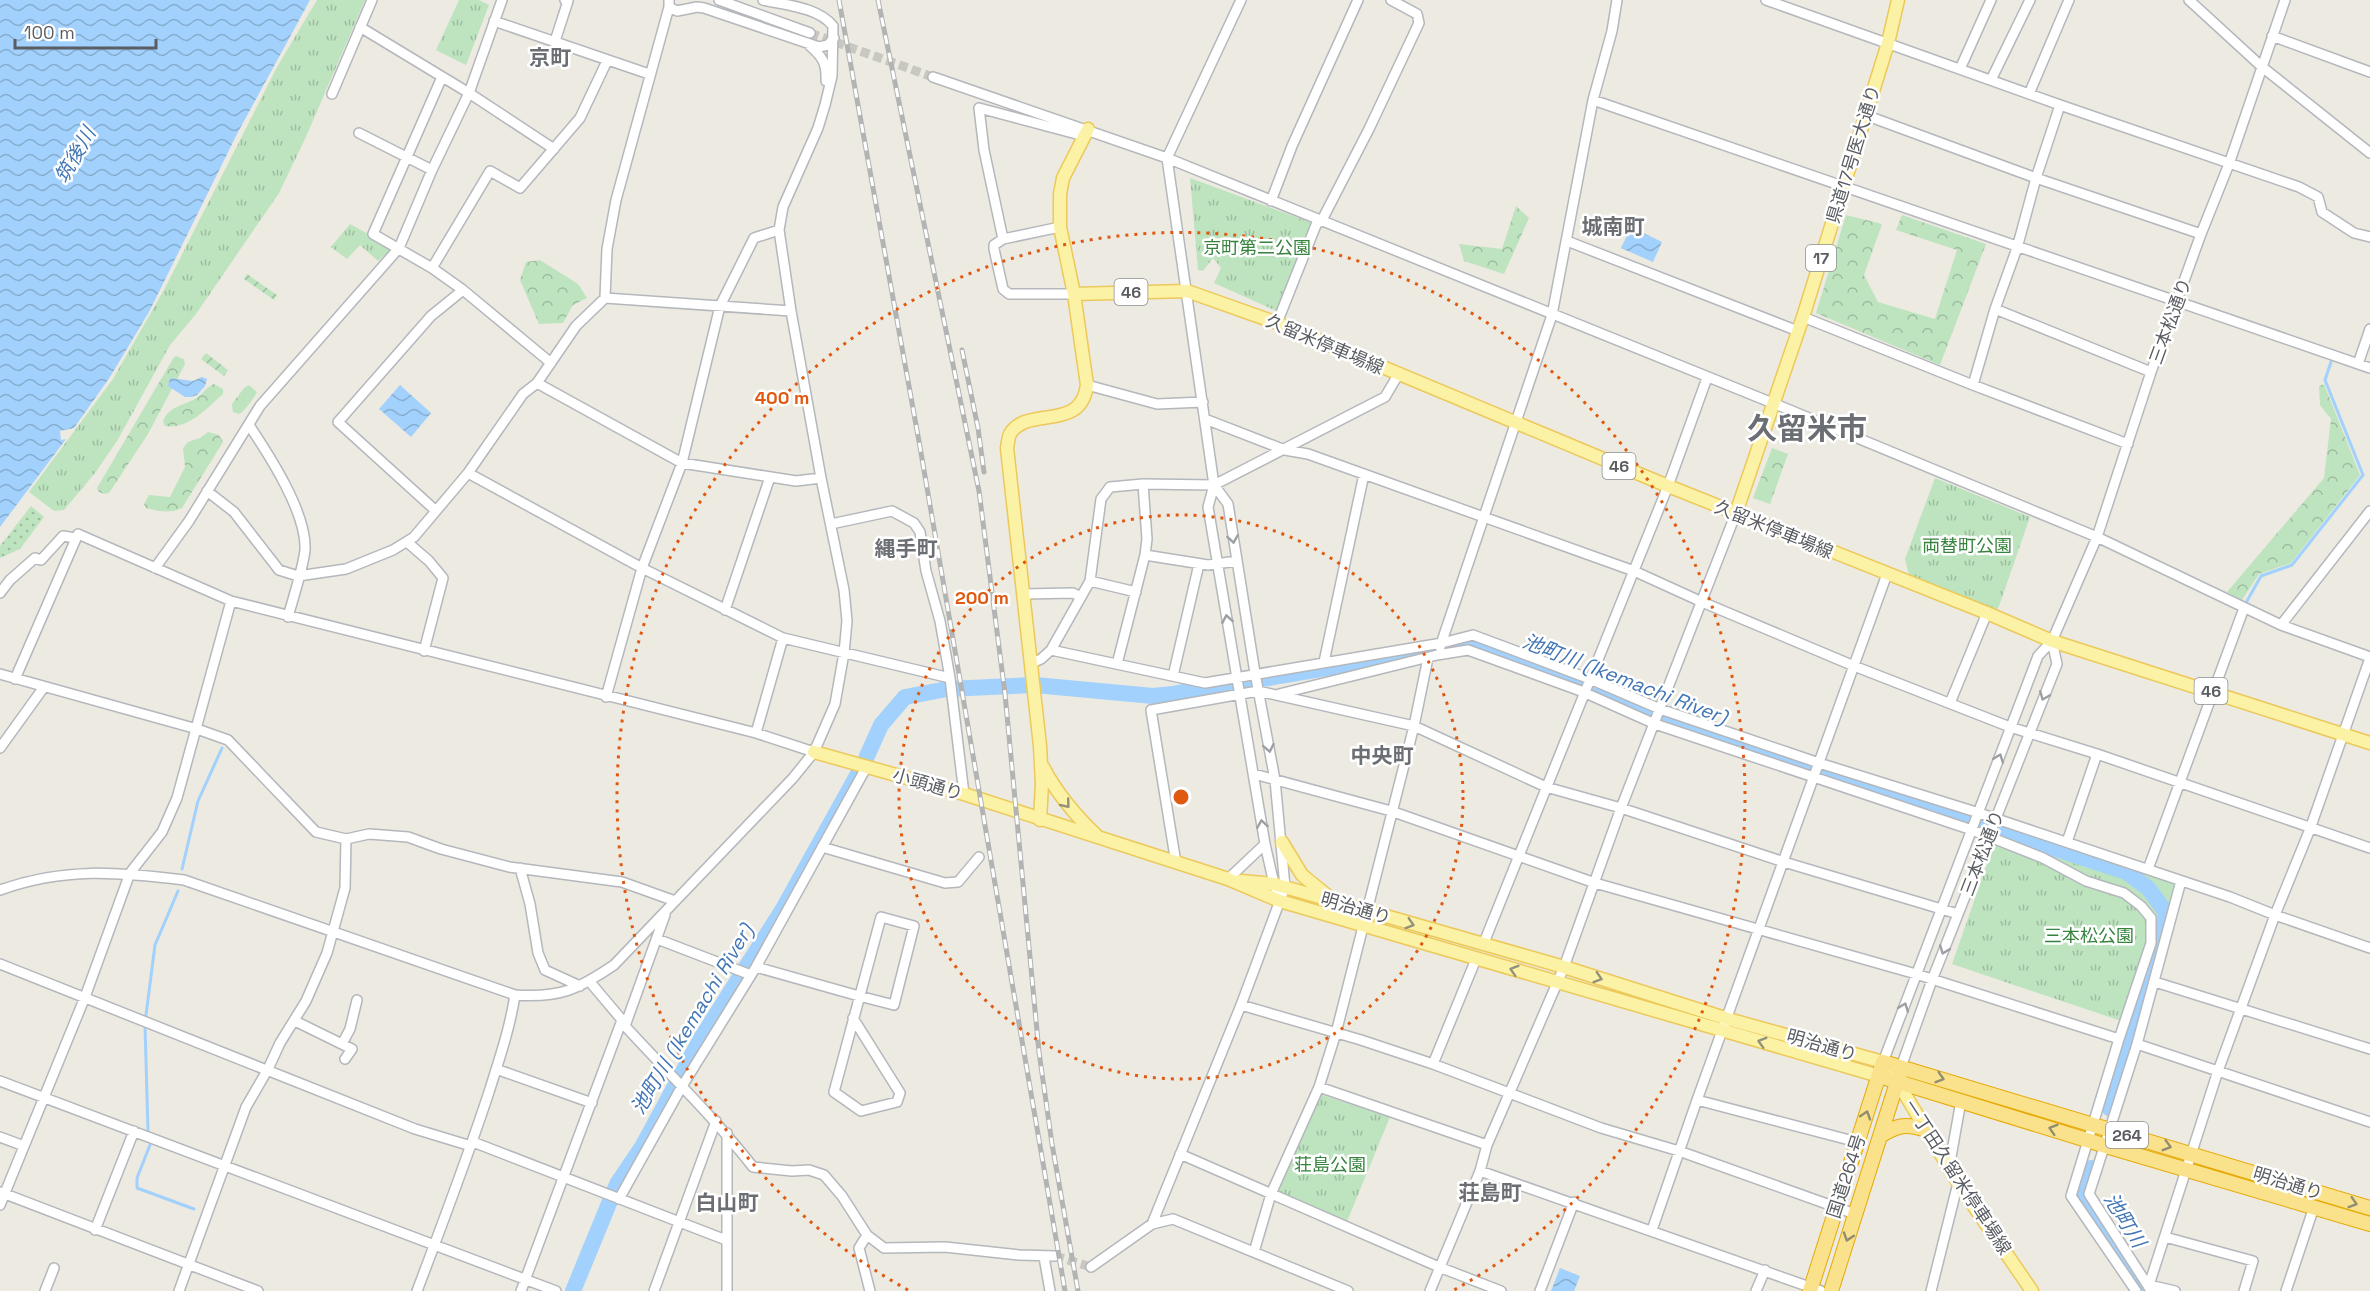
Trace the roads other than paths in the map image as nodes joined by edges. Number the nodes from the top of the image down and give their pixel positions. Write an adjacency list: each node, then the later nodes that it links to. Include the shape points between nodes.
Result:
1 (372, 0): 19 (street)
2 (502, 0): 18 (street)
3 (565, 0): 23 (street, via 568,1)
4 (719, 0): 21 (street)
5 (763, 0): 22 (street, via 819,15 833,26)
6 (1241, 0): 45 (street)
7 (1358, 0): 50 (street)
8 (1391, 0): 51 (street, via 1417,14 1419,23 1370,129)
9 (1617, 0): 36 (street)
10 (1766, 0): 24 (street)
11 (1898, 0): 24 (main road, 県道17号医大通り / 17)
12 (1991, 0): 27 (street)
13 (2030, 0): 32 (street)
14 (2070, 0): 35 (street)
15 (2189, 0): 26 (street)
16 (2285, 0): 20 (street, 三本松通り)
17 (669, 3): 21 (street, via 676,11 704,8); 29 (street)
18 (494, 21): 23 (street); 33 (street)
19 (360, 27): 30 (street); 34 (street)
20 (2272, 36): 26 (street, 三本松通り); 28 (street)
21 (808, 37): 22 (street, via 819,47); 37 (street, via 827,70)
22 (834, 38): 37 (street, via 832,76)
23 (555, 41): 25 (street)
24 (1888, 43): 27 (street); 39 (main road, 県道17号医大通り / 17)
25 (607, 61): 29 (street); 42 (street, via 580,118)
26 (2261, 66): 43 (street); 46 (street, 三本松通り)
27 (1960, 69): 32 (street)
28 (2370, 72)
29 (649, 74): 64 (street, via 616,200 607,249)
30 (442, 77): 33 (street); 44 (street)
31 (933, 77): 41 (street)
32 (1991, 80): 35 (street)
33 (469, 93): 42 (street); 47 (street)
34 (333, 94)
35 (2029, 94): 38 (street)
36 (1593, 100): 49 (street); 57 (street)
37 (825, 105): 53 (street, via 786,199)
38 (2060, 105): 46 (street); 48 (street)
39 (1865, 115): 48 (street); 49 (main road, 県道17号医大通り / 17)
40 (359, 133): 44 (street)
41 (1086, 133): 45 (street); 52 (main road, via 1063,178); 56 (street, via 979,108)
42 (554, 149): 60 (street, via 520,188 490,171)
43 (2370, 153)
44 (406, 156): 47 (street); 58 (street, via 373,234)
45 (1167, 158): 50 (street); 62 (street)
46 (2229, 164): 54 (street, 三本松通り); 55 (street, via 2299,187 2318,197 2322,212 2354,233)
47 (432, 170): 58 (street)
48 (2036, 178): 54 (street); 59 (street)
49 (1844, 187): 59 (street); 70 (main road, 県道17号医大通り / 17)
50 (1272, 201): 51 (street)
51 (1320, 221): 69 (street); 71 (street)
52 (1060, 227): 56 (street); 63 (main road)
53 (779, 230): 66 (street, via 754,238); 68 (street)
54 (2200, 234): 65 (street, 三本松通り)
55 (2370, 237)
56 (1003, 239): 63 (street, via 994,249 1003,289 1009,294)
57 (1567, 241): 69 (street); 73 (street)
58 (399, 248): 60 (street); 86 (street, via 260,406)
59 (2017, 248): 65 (street); 67 (street)
60 (432, 268): 61 (street)
61 (463, 290): 74 (street); 99 (street, via 431,316 338,423)
62 (1187, 291): 63 (main road, 46); 71 (main road, 久留米停車場線 / 46); 83 (street)
63 (1074, 294): 81 (main road)
64 (605, 298): 66 (street); 74 (street, via 576,326)
65 (2176, 301): 75 (street); 77 (street, 三本松通り)
66 (720, 306): 68 (street); 90 (street)
67 (1995, 309): 77 (street); 82 (street)
68 (791, 311): 94 (street)
69 (1552, 315): 79 (street); 87 (street)
70 (1803, 317): 73 (main road, 県道17号医大通り / 17); 82 (street)
71 (1277, 323): 78 (main road, 久留米停車場線 / 46)
72 (2370, 329): 75 (street)
73 (1798, 331): 84 (main road, 県道17号医大通り / 17)
74 (551, 363): 80 (street)
75 (2358, 364): 76 (street)
76 (2370, 368)
77 (2151, 372): 88 (street, 三本松通り)
78 (1398, 375): 87 (main road, 久留米停車場線 / 46); 89 (street, via 1385,397)
79 (1707, 378): 84 (street); 97 (street)
80 (537, 383): 90 (street); 91 (street, via 524,394)
81 (1087, 385): 83 (street, via 1157,404); 121 (main road, via 1086,398 1075,411 1033,421 1010,435 1008,460)
82 (1973, 385): 88 (street)
83 (1203, 402): 85 (street)
84 (1775, 404): 101 (main road, 県道17号医大通り / 17); 106 (street)
85 (1205, 419): 89 (street); 96 (street)
86 (249, 424): 98 (street); 117 (street, via 280,474 303,532 305,551)
87 (1516, 424): 97 (main road, 久留米停車場線 / 46); 102 (street)
88 (2128, 444): 106 (street, 三本松通り)
89 (1285, 450): 92 (street); 96 (street)
90 (682, 463): 93 (street); 114 (street)
91 (468, 473): 99 (street); 114 (street)
92 (1364, 474): 102 (street); 138 (street)
93 (770, 477): 94 (street, via 796,481); 126 (street)
94 (821, 478): 104 (street)
95 (1143, 484): 96 (street); 109 (street); 118 (street, via 1110,487 1101,499)
96 (1214, 485): 110 (street, one-way to 110, via 1228,504); 112 (street, via 1208,507)
97 (1668, 486): 101 (main road, 久留米停車場線 / 46); 115 (street)
98 (207, 491): 113 (street); 117 (street, via 234,512 279,570)
99 (435, 510): 108 (street)
100 (2370, 511): 103 (street)
101 (1736, 513): 116 (main road, 久留米停車場線 / 46); 124 (street)
102 (1483, 518): 115 (street); 132 (street)
103 (2361, 523): 105 (street); 129 (street)
104 (831, 524): 135 (street, via 844,590); 146 (street, via 892,511 914,523 920,532)
105 (2370, 528)
106 (2097, 537): 125 (street); 131 (street, 三本松通り)
107 (75, 538): 113 (street, via 81,534); 120 (street, via 63,536 41,560 35,558); 147 (street)
108 (407, 542): 117 (street, via 346,569); 134 (street, via 443,578)
109 (1145, 555): 111 (street); 119 (street)
110 (1237, 561): 112 (street); 142 (street)
111 (1199, 564): 112 (street); 144 (street)
112 (1217, 564): 145 (street, one-way to 112)
113 (155, 568): 123 (street)
114 (642, 568): 126 (street); 155 (street)
115 (1634, 571): 124 (street); 148 (street)
116 (1887, 574): 127 (main road, 久留米停車場線 / 46); 141 (street)
117 (298, 576): 128 (street)
118 (1090, 581): 119 (street); 122 (street)
119 (1136, 592): 139 (street)
120 (0, 593)
121 (1024, 594): 122 (street, via 1073,593); 140 (main road)
122 (1081, 597): 133 (street)
123 (231, 601): 128 (street); 161 (street)
124 (1702, 602): 141 (street); 157 (street)
125 (2244, 608): 129 (street); 151 (street)
126 (724, 610): 130 (street)
127 (1987, 613): 131 (main road, 久留米停車場線 / 46); 156 (street)
128 (288, 617): 134 (street)
129 (2281, 625): 137 (street)
130 (783, 638): 135 (street); 162 (street)
131 (2052, 640): 151 (main road, 久留米停車場線 / 46); 160 (street, 三本松通り, via 2038,656); 163 (street, 三本松通り, one-way to 163, via 2057,664)
132 (1442, 643): 136 (street); 138 (street); 148 (street, via 1473,635)
133 (1051, 650): 139 (street); 140 (street)
134 (424, 651): 155 (street)
135 (844, 653): 146 (street); 167 (street, via 835,704)
136 (1432, 657): 153 (street, via 1468,650); 154 (street); 159 (street)
137 (2370, 657): 164 (street)
138 (1323, 662): 142 (street)
139 (1117, 664): 144 (street)
140 (1032, 666): 170 (main road)
141 (1854, 666): 156 (street); 169 (street)
142 (1255, 673): 145 (street); 150 (street)
143 (0, 674): 147 (street)
144 (1173, 676): 145 (street, via 1205,683)
145 (1237, 676): 152 (street)
146 (950, 678): 177 (street)
147 (15, 679): 149 (street)
148 (1590, 679): 153 (street); 157 (street)
149 (44, 687): 161 (street); 166 (street)
150 (1258, 691): 152 (street); 154 (street); 174 (street, one-way to 174)
151 (2214, 691): 164 (main road, 久留米停車場線 / 46); 175 (street)
152 (1240, 693): 172 (street); 196 (street, via 1151,710)
153 (1585, 693): 158 (street); 176 (street)
154 (1279, 694): 159 (street)
155 (606, 697): 162 (street)
156 (1950, 703): 160 (street)
157 (1660, 709): 158 (street); 169 (street)
158 (1655, 724): 173 (street); 178 (street)
159 (1414, 726): 176 (street); 179 (street)
160 (2010, 727): 163 (street); 180 (street, 三本松通り, one-way to 160)
161 (196, 729): 187 (street, via 228,740 316,832); 199 (street, via 177,798 162,832)
162 (756, 733): 167 (street)
163 (2029, 733): 168 (street); 181 (street, 三本松通り)
164 (2343, 735): 165 (main road, 久留米停車場線 / 46); 183 (street)
165 (2370, 744)
166 (0, 748)
167 (814, 752): 171 (main road, 小頭通り); 205 (street, via 794,778)
168 (2097, 754): 175 (street); 189 (street)
169 (1819, 763): 173 (street); 180 (street)
170 (1041, 764): 182 (main road); 186 (main road, one-way to 186, via 1069,808)
171 (867, 766): 177 (main road, 小頭通り); 191 (street)
172 (1254, 774): 174 (street); 190 (street, one-way to 172)
173 (1814, 778): 184 (street); 195 (street)
174 (1275, 780): 179 (street); 188 (street)
175 (2180, 784): 183 (street); 198 (street)
176 (1546, 787): 178 (street); 193 (street)
177 (964, 794): 182 (main road, 小頭通り)
178 (1621, 808): 195 (street); 202 (street)
179 (1391, 811): 193 (street); 210 (street)
180 (1979, 813): 181 (street); 184 (street, 三本松通り)
181 (1995, 818): 185 (street, 三本松通り); 189 (street)
182 (1041, 820): 186 (main road)
183 (2310, 829): 192 (street); 212 (street)
184 (1972, 830): 185 (street); 209 (street, 三本松通り)
185 (1988, 837): 211 (street, 三本松通り); 241 (street, via 2043,858 2086,881 2124,893 2151,918 2151,943)
186 (1099, 838): 196 (main road)
187 (346, 839): 197 (street, via 369,834 408,837); 215 (street, via 345,888)
188 (1282, 842): 203 (street); 207 (main road, via 1302,875)
189 (2067, 842): 198 (street)
190 (1265, 844): 200 (street); 203 (street)
191 (822, 847): 194 (street, via 945,884 958,882); 222 (street)
192 (2370, 848)
193 (1519, 856): 202 (street); 217 (street)
194 (979, 857)
195 (1784, 862): 209 (street); 214 (street)
196 (1176, 863): 200 (main road)
197 (520, 868): 205 (street, via 622,882); 228 (street, via 538,953 546,970)
198 (2148, 869): 201 (street)
199 (130, 873): 204 (street, via 72,873 30,880); 215 (street, via 184,880); 231 (street)
200 (1228, 879): 203 (main road); 206 (main road)
201 (2181, 881): 212 (street); 226 (street)
202 (1594, 883): 214 (street); 221 (street)
203 (1279, 885): 206 (street); 207 (main road, 明治通り)
204 (0, 891)
205 (675, 901): 208 (street)
206 (1280, 901): 213 (main road, 明治通り); 233 (street)
207 (1336, 902): 210 (main road, 明治通り)
208 (667, 910): 216 (street); 225 (street, via 614,965)
209 (1941, 910): 211 (street); 223 (street, 三本松通り)
210 (1367, 911): 213 (street); 217 (main road, 明治通り, one-way to 217)
211 (1958, 914): 224 (street, 三本松通り, one-way to 224)
212 (2275, 915): 218 (street); 234 (street)
213 (1365, 925): 219 (main road, 明治通り); 240 (street)
214 (1759, 930): 223 (street); 236 (street)
215 (333, 933): 229 (street); 237 (street)
216 (657, 939): 222 (street); 238 (street)
217 (1483, 945): 221 (main road, 明治通り)
218 (2370, 948)
219 (1476, 958): 227 (main road, 明治通り, one-way to 219); 246 (street)
220 (0, 964): 231 (street)
221 (1564, 967): 227 (street); 236 (main road, 明治通り, one-way to 236)
222 (754, 971): 230 (street); 255 (street)
223 (1916, 974): 224 (street); 250 (street, 三本松通り, one-way to 223)
224 (1932, 980): 241 (street); 247 (street, 三本松通り)
225 (590, 982): 228 (street); 238 (street)
226 (2155, 982): 234 (street); 243 (street)
227 (1558, 983): 239 (main road, 明治通り); 256 (street)
228 (580, 986): 229 (street, via 555,995)
229 (515, 994): 249 (street)
230 (859, 996): 230 (street, via 894,1005 914,926 881,917); 235 (street)
231 (85, 997): 248 (street); 257 (street)
232 (357, 1000): 242 (street)
233 (1241, 1005): 240 (street); 278 (street)
234 (2242, 1007): 244 (street); 251 (street)
235 (853, 1018): 235 (street, via 834,1092 861,1111 897,1102 900,1093)
236 (1728, 1019): 239 (street); 250 (main road, 明治通り)
237 (295, 1021): 242 (street); 248 (street)
238 (623, 1023): 255 (street); 260 (street)
239 (1722, 1031): 250 (main road, 明治通り, one-way to 239); 258 (street)
240 (1336, 1033): 246 (street); 254 (street)
241 (2119, 1039): 263 (street)
242 (342, 1044): 245 (street, via 352,1049)
243 (2137, 1044): 251 (street); 266 (street)
244 (2370, 1049)
245 (345, 1059)
246 (1432, 1064): 256 (street)
247 (1901, 1067): 250 (highway, 明治通り / 264); 252 (highway, 国道264号); 263 (highway, 明治通り / 264, one-way to 263)
248 (268, 1069): 272 (street, via 415,1129); 279 (street, via 246,1107)
249 (496, 1069): 260 (street); 272 (street)
250 (1881, 1069): 252 (highway, 明治通り / 264); 271 (highway, 国道264号, one-way to 250)
251 (2218, 1071): 262 (street); 277 (street)
252 (1897, 1081): 259 (highway, 明治通り / 264); 264 (main road, 一丁田久留米停車場線); 268 (highway, 国道264号)
253 (0, 1082): 257 (street)
254 (1319, 1087): 273 (street); 288 (street)
255 (681, 1088): 261 (street); 289 (street)
256 (1510, 1093): 273 (street); 276 (street, via 1601,1128)
257 (42, 1097): 265 (street); 274 (street)
258 (1697, 1100): 271 (street); 276 (street)
259 (1961, 1101): 270 (highway, 明治通り / 264, one-way to 259); 280 (street)
260 (592, 1103): 284 (street)
261 (716, 1121): 267 (street); 296 (street)
262 (2370, 1122)
263 (2093, 1125): 266 (highway, 明治通り / 264); 270 (street)
264 (1926, 1130): 268 (highway, via 1910,1124); 280 (main road, 一丁田久留米停車場線)
265 (134, 1131): 279 (street); 299 (street)
266 (2111, 1131): 275 (street); 277 (highway, 明治通り / 264, one-way to 277)
267 (727, 1133): 301 (street, via 753,1167 809,1170 824,1175); 303 (street)
268 (1880, 1136): 295 (highway, 国道264号)
269 (0, 1137): 274 (street)
270 (2088, 1140): 275 (highway, 明治通り / 264); 334 (street, via 2071,1196)
271 (1857, 1142): 293 (highway, 国道264号)
272 (472, 1144): 284 (street); 304 (street)
273 (1487, 1145): 282 (street)
274 (24, 1146): 287 (street)
275 (2106, 1146): 281 (highway, 明治通り / 264); 315 (street, via 2090,1194)
276 (1679, 1151): 293 (street); 300 (street)
277 (2191, 1153): 281 (street); 283 (highway, 明治通り / 264)
278 (1180, 1154): 288 (street); 297 (street)
279 (224, 1167): 304 (street); 308 (street)
280 (1949, 1168): 285 (main road, 一丁田久留米停車場線)
281 (2186, 1169): 286 (highway, 明治通り / 264); 302 (street)
282 (1480, 1170): 290 (street); 310 (street)
283 (2263, 1175): 286 (highway); 294 (highway, 明治通り / 264, one-way to 294)
284 (565, 1178): 289 (street); 313 (street)
285 (1958, 1183): 332 (street); 333 (main road, 一丁田久留米停車場線)
286 (2259, 1191): 292 (highway, 明治通り / 264)
287 (2, 1193): 291 (street); 299 (street)
288 (1271, 1194): 305 (street); 310 (street)
289 (619, 1199): 296 (street)
290 (1575, 1202): 300 (street); 329 (street)
291 (0, 1205)
292 (2314, 1207): 298 (highway, 明治通り / 264); 337 (street)
293 (1836, 1208): 295 (street); 314 (highway, 国道264号)
294 (2370, 1208)
295 (1855, 1215): 331 (highway, 国道264号, one-way to 331)
296 (680, 1221): 303 (street); 322 (street)
297 (1152, 1224): 305 (street, via 1173,1220); 309 (street)
298 (2370, 1224)
299 (95, 1230): 308 (street)
300 (1653, 1230): 312 (street)
301 (867, 1235): 307 (street, via 884,1248 945,1247); 324 (street, via 859,1248)
302 (2165, 1237): 315 (street); 336 (street, via 2253,1261)
303 (726, 1240): 323 (street)
304 (435, 1245): 313 (street); 319 (street)
305 (1254, 1252): 326 (street)
306 (1055, 1256): 307 (street)
307 (1044, 1257): 325 (street)
308 (189, 1266): 317 (street); 318 (street)
309 (1090, 1267)
310 (1439, 1267): 327 (street); 328 (street)
311 (54, 1268): 316 (street)
312 (1764, 1270): 314 (street); 330 (street)
313 (526, 1280): 320 (street); 321 (street)
314 (1814, 1290)
315 (2150, 1290): 335 (street)
316 (45, 1291)
317 (178, 1291)
318 (258, 1291)
319 (417, 1291)
320 (521, 1291)
321 (556, 1291)
322 (654, 1291)
323 (727, 1291)
324 (870, 1291)
325 (1050, 1291)
326 (1348, 1291)
327 (1430, 1291)
328 (1501, 1291)
329 (1540, 1291)
330 (1756, 1291)
331 (1831, 1291)
332 (1931, 1291)
333 (2032, 1291)
334 (2136, 1291)
335 (2175, 1291)
336 (2244, 1291)
337 (2286, 1291)

